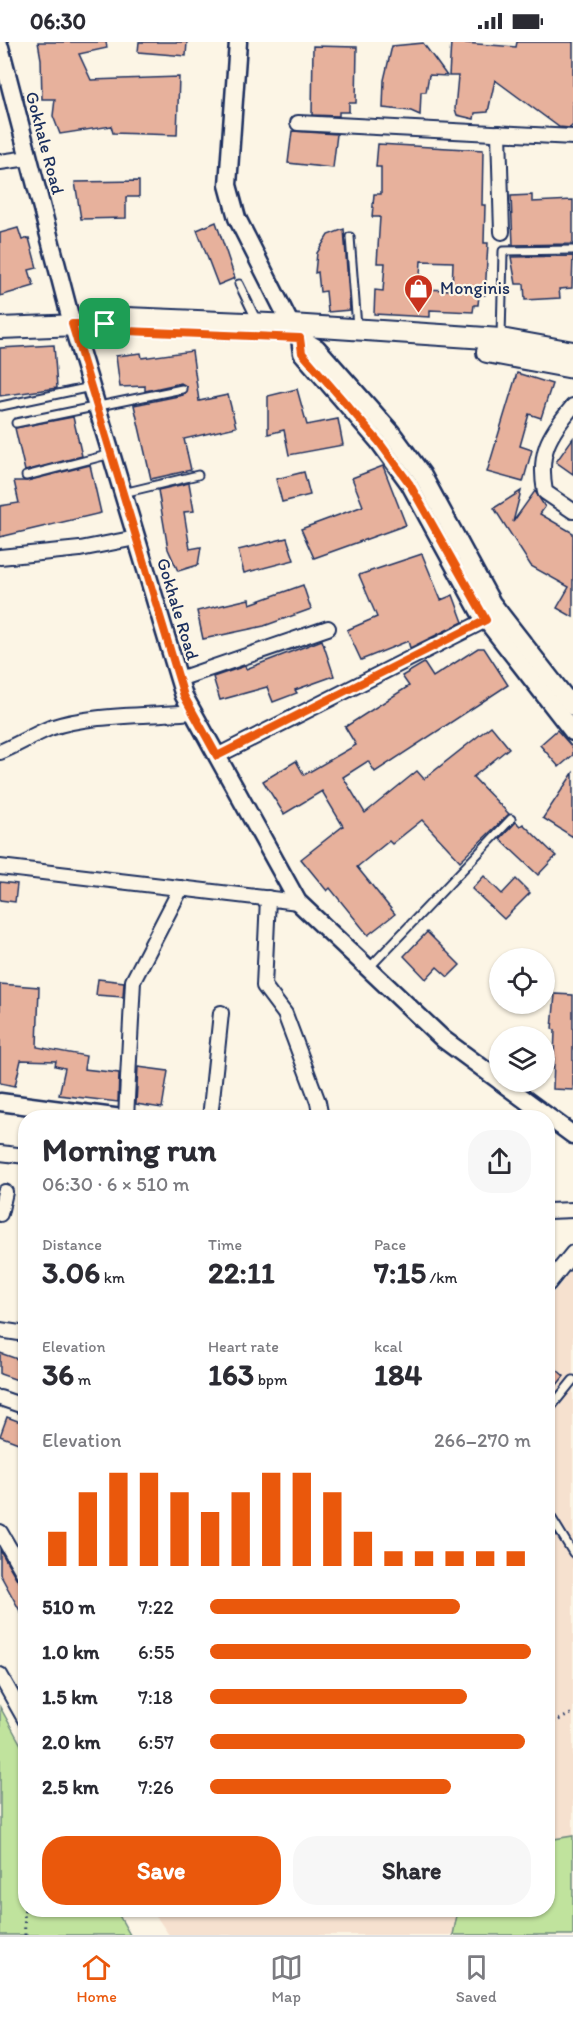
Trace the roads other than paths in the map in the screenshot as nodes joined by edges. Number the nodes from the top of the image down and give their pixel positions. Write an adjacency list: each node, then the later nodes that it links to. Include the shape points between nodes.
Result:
1 (238, 42): 17 (street, via 228,185 237,218)
2 (0, 47): 6 (street, Gokhale Road)
3 (298, 123): 4 (street)
4 (499, 134): 5 (street); 8 (street)
5 (573, 137)
6 (29, 158): 7 (street); 13 (street, Gokhale Road)
7 (0, 162)
8 (502, 232)
9 (350, 237): 16 (lane)
10 (573, 250): 18 (lane, via 503,251)
11 (239, 284): 12 (lane)
12 (258, 323): 14 (main road, via 126,318); 17 (main road)
13 (72, 324): 14 (main road); 15 (main road); 21 (street, Gokhale Road)
14 (105, 324): 17 (main road, via 126,331)
15 (0, 328)
16 (357, 329): 17 (main road); 18 (main road)
17 (296, 331): 20 (main road, via 501,352); 34 (street, via 302,353 409,483); 37 (street, via 317,348 391,432 422,474 492,603)
18 (501, 339): 19 (main road)
19 (573, 352)
20 (573, 368)
21 (91, 387): 23 (street, Gokhale Road); 24 (lane)
22 (182, 389): 23 (lane)
23 (96, 405): 26 (lane); 27 (street, Gokhale Road)
24 (1, 406)
25 (573, 406): 31 (street, via 547,445 540,466 545,492)
26 (16, 423)
27 (111, 454): 29 (lane); 30 (street, Gokhale Road)
28 (198, 475): 30 (lane)
29 (26, 476)
30 (123, 493): 32 (street, Gokhale Road)
31 (573, 511)
32 (136, 538): 33 (street, via 80,549); 36 (street, Gokhale Road)
33 (0, 557)
34 (486, 620): 39 (street); 41 (street)
35 (327, 628): 36 (street)
36 (179, 679): 38 (street, Gokhale Road)
37 (573, 707)
38 (193, 712): 40 (street, via 101,718 51,728); 41 (street, Gokhale Road)
39 (573, 732)
40 (0, 752)
41 (217, 756): 46 (street, Gokhale Road)
42 (511, 819): 47 (lane)
43 (0, 867): 44 (street)
44 (181, 888): 45 (street); 53 (street, via 133,981)
45 (268, 898): 46 (street); 55 (street, via 264,986 285,1014)
46 (298, 902): 47 (street, Gokhale Road)
47 (368, 969): 49 (street, Gokhale Road, via 444,1040)
48 (221, 1013): 54 (street)
49 (489, 1073)
50 (515, 1092): 56 (street, Gokhale Road)
51 (0, 1102): 52 (street)
52 (62, 1110)
53 (125, 1110)
54 (211, 1110)
55 (320, 1110)
56 (539, 1110)
57 (555, 1122): 58 (street, Gokhale Road)
58 (573, 1135)
59 (0, 1153): 60 (street)
60 (18, 1155)
61 (5, 1192): 64 (street)
62 (573, 1210): 63 (street)
63 (555, 1211)
64 (0, 1214)
65 (573, 1253): 66 (street)
66 (555, 1275)
67 (0, 1330): 68 (street)
68 (18, 1333)
69 (573, 1380): 71 (lane)
70 (0, 1398): 72 (street)
71 (555, 1402)
72 (18, 1404)
73 (555, 1523): 75 (lane)
74 (0, 1532): 76 (street)
75 (573, 1553)
76 (18, 1562)
77 (0, 1675): 78 (street)
78 (18, 1707)

